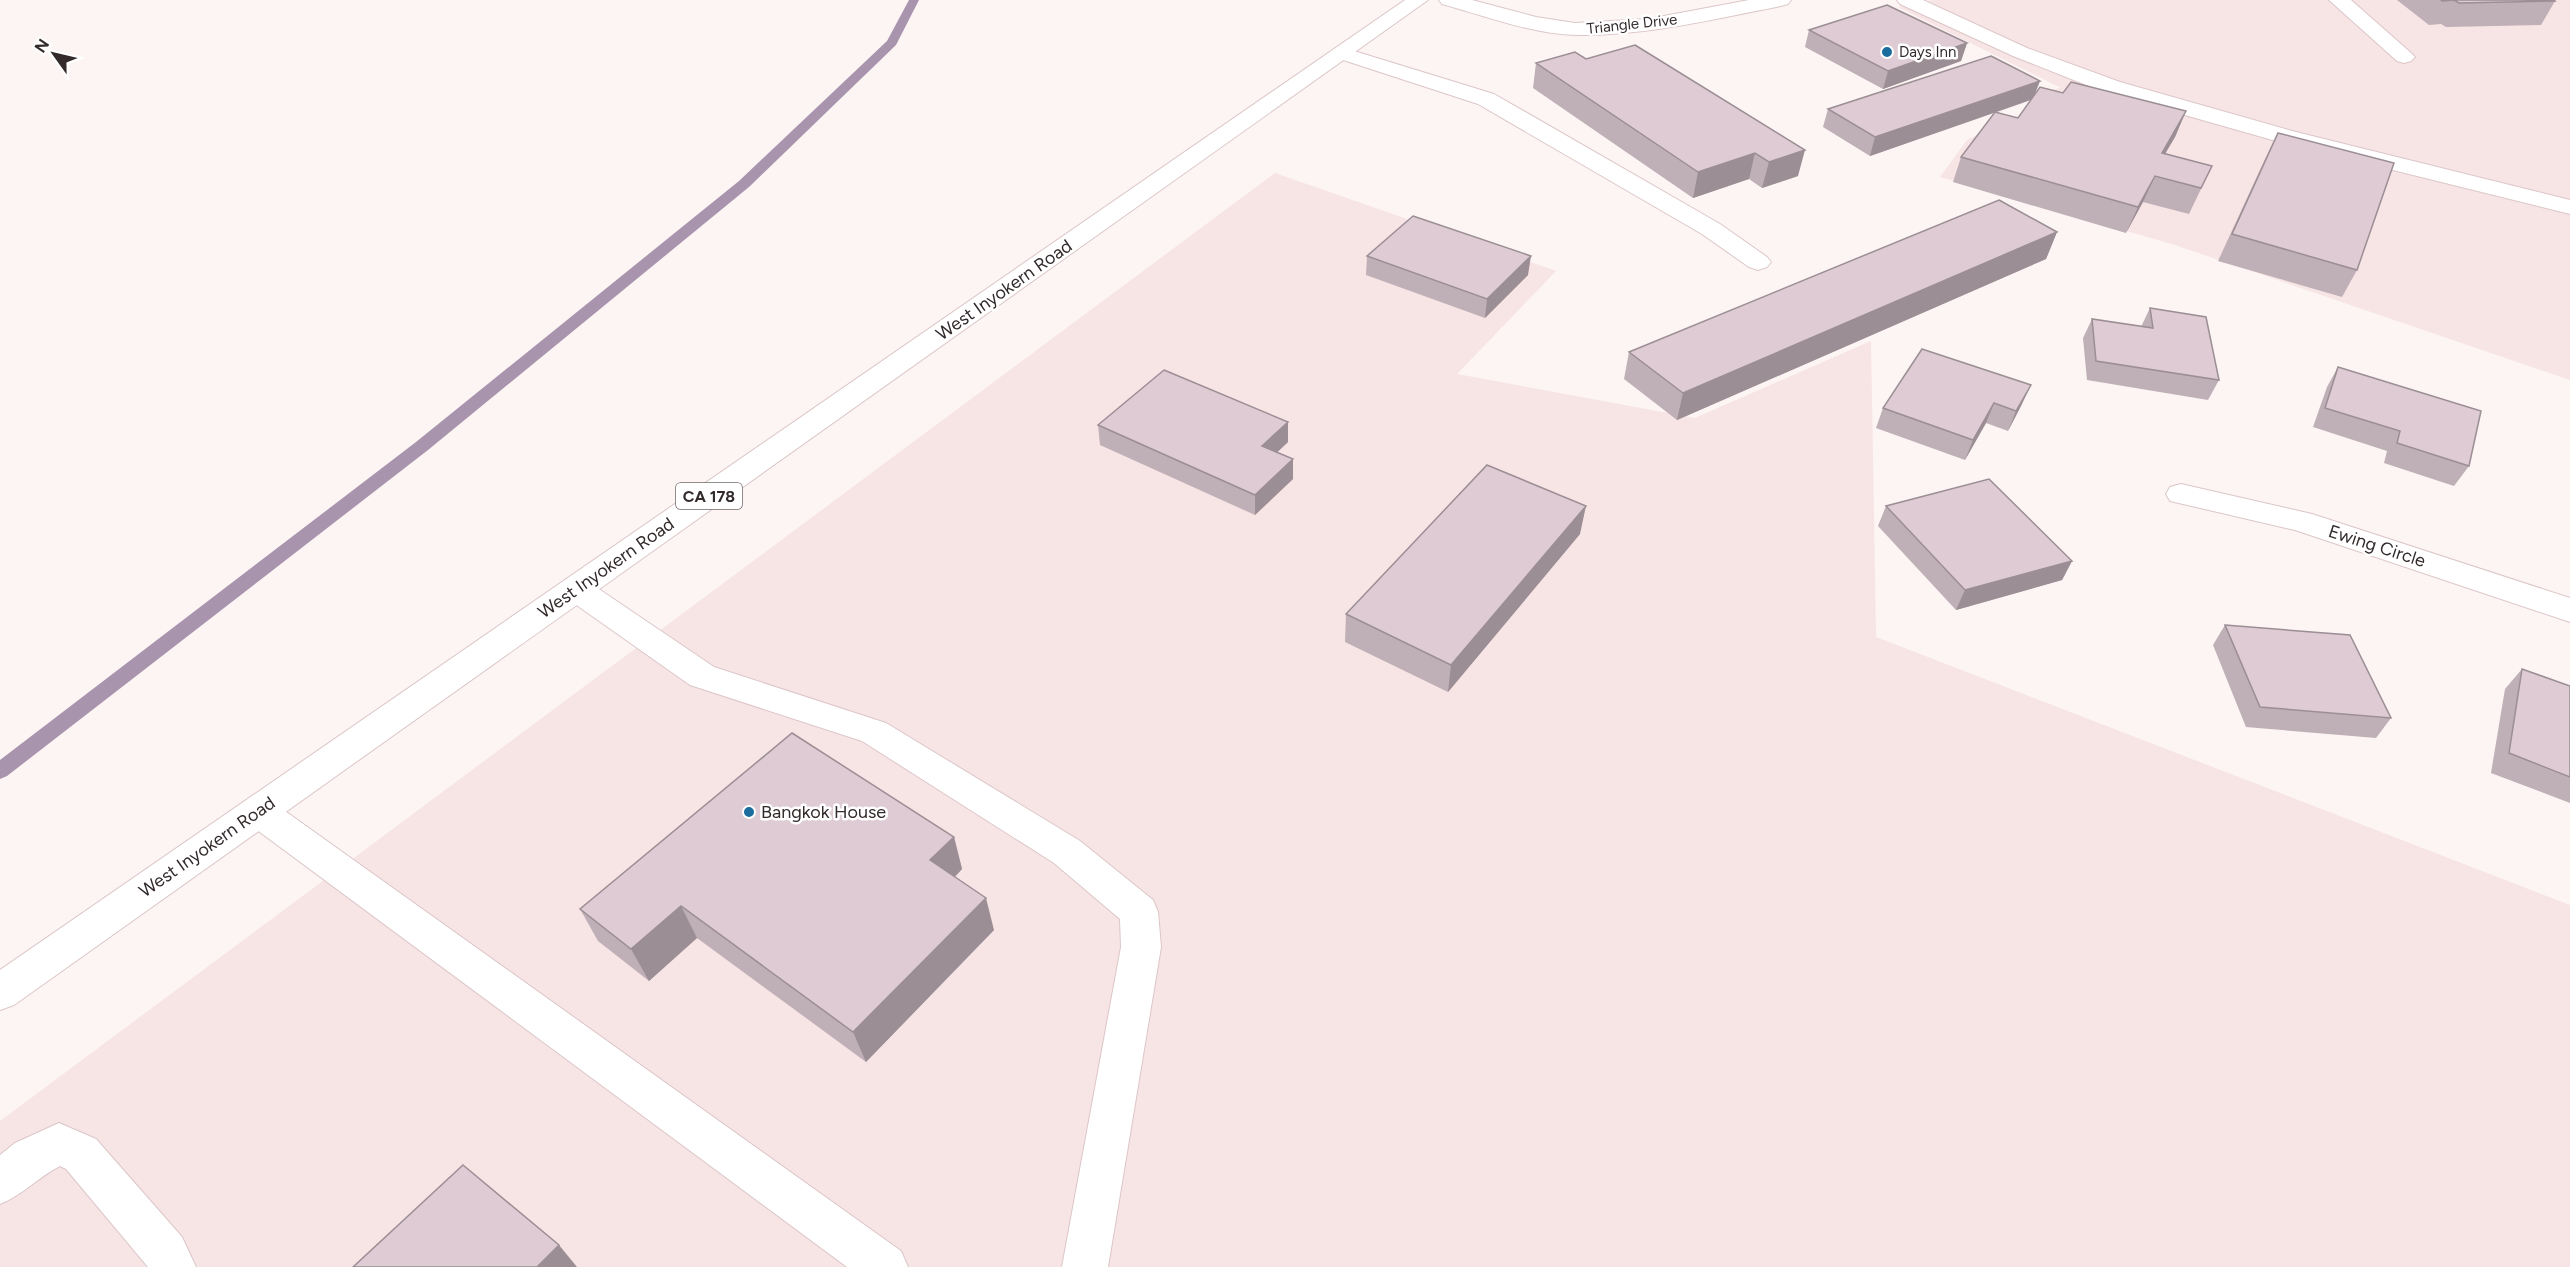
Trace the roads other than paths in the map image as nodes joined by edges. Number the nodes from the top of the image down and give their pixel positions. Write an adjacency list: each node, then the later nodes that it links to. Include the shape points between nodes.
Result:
1 (1418, 0): 6 (main road, West Inyokern Road / CA 178)
2 (1449, 0): 3 (main road, Triangle Drive, via 1535,23 1575,29 1648,25)
3 (1781, 0)
4 (1907, 0): 8 (main road, via 2020,52 2112,87)
5 (2339, 0): 7 (main road)
6 (1341, 53): 9 (main road, via 1486,99 1711,229); 11 (main road, West Inyokern Road / CA 178)
7 (2404, 57)
8 (2570, 207)
9 (1758, 262)
10 (2181, 494): 12 (main road, Ewing Circle, via 2301,521)
11 (576, 589): 13 (main road, West Inyokern Road / CA 178); 18 (main road, via 702,676 874,732 1067,852 1139,912 1141,947)
12 (2570, 610)
13 (258, 811): 14 (main road, West Inyokern Road / CA 178); 17 (main road)
14 (0, 992)
15 (0, 1183): 16 (main road, via 31,1158 59,1143 81,1154 166,1253)
16 (173, 1267)
17 (885, 1267)
18 (1085, 1267)

